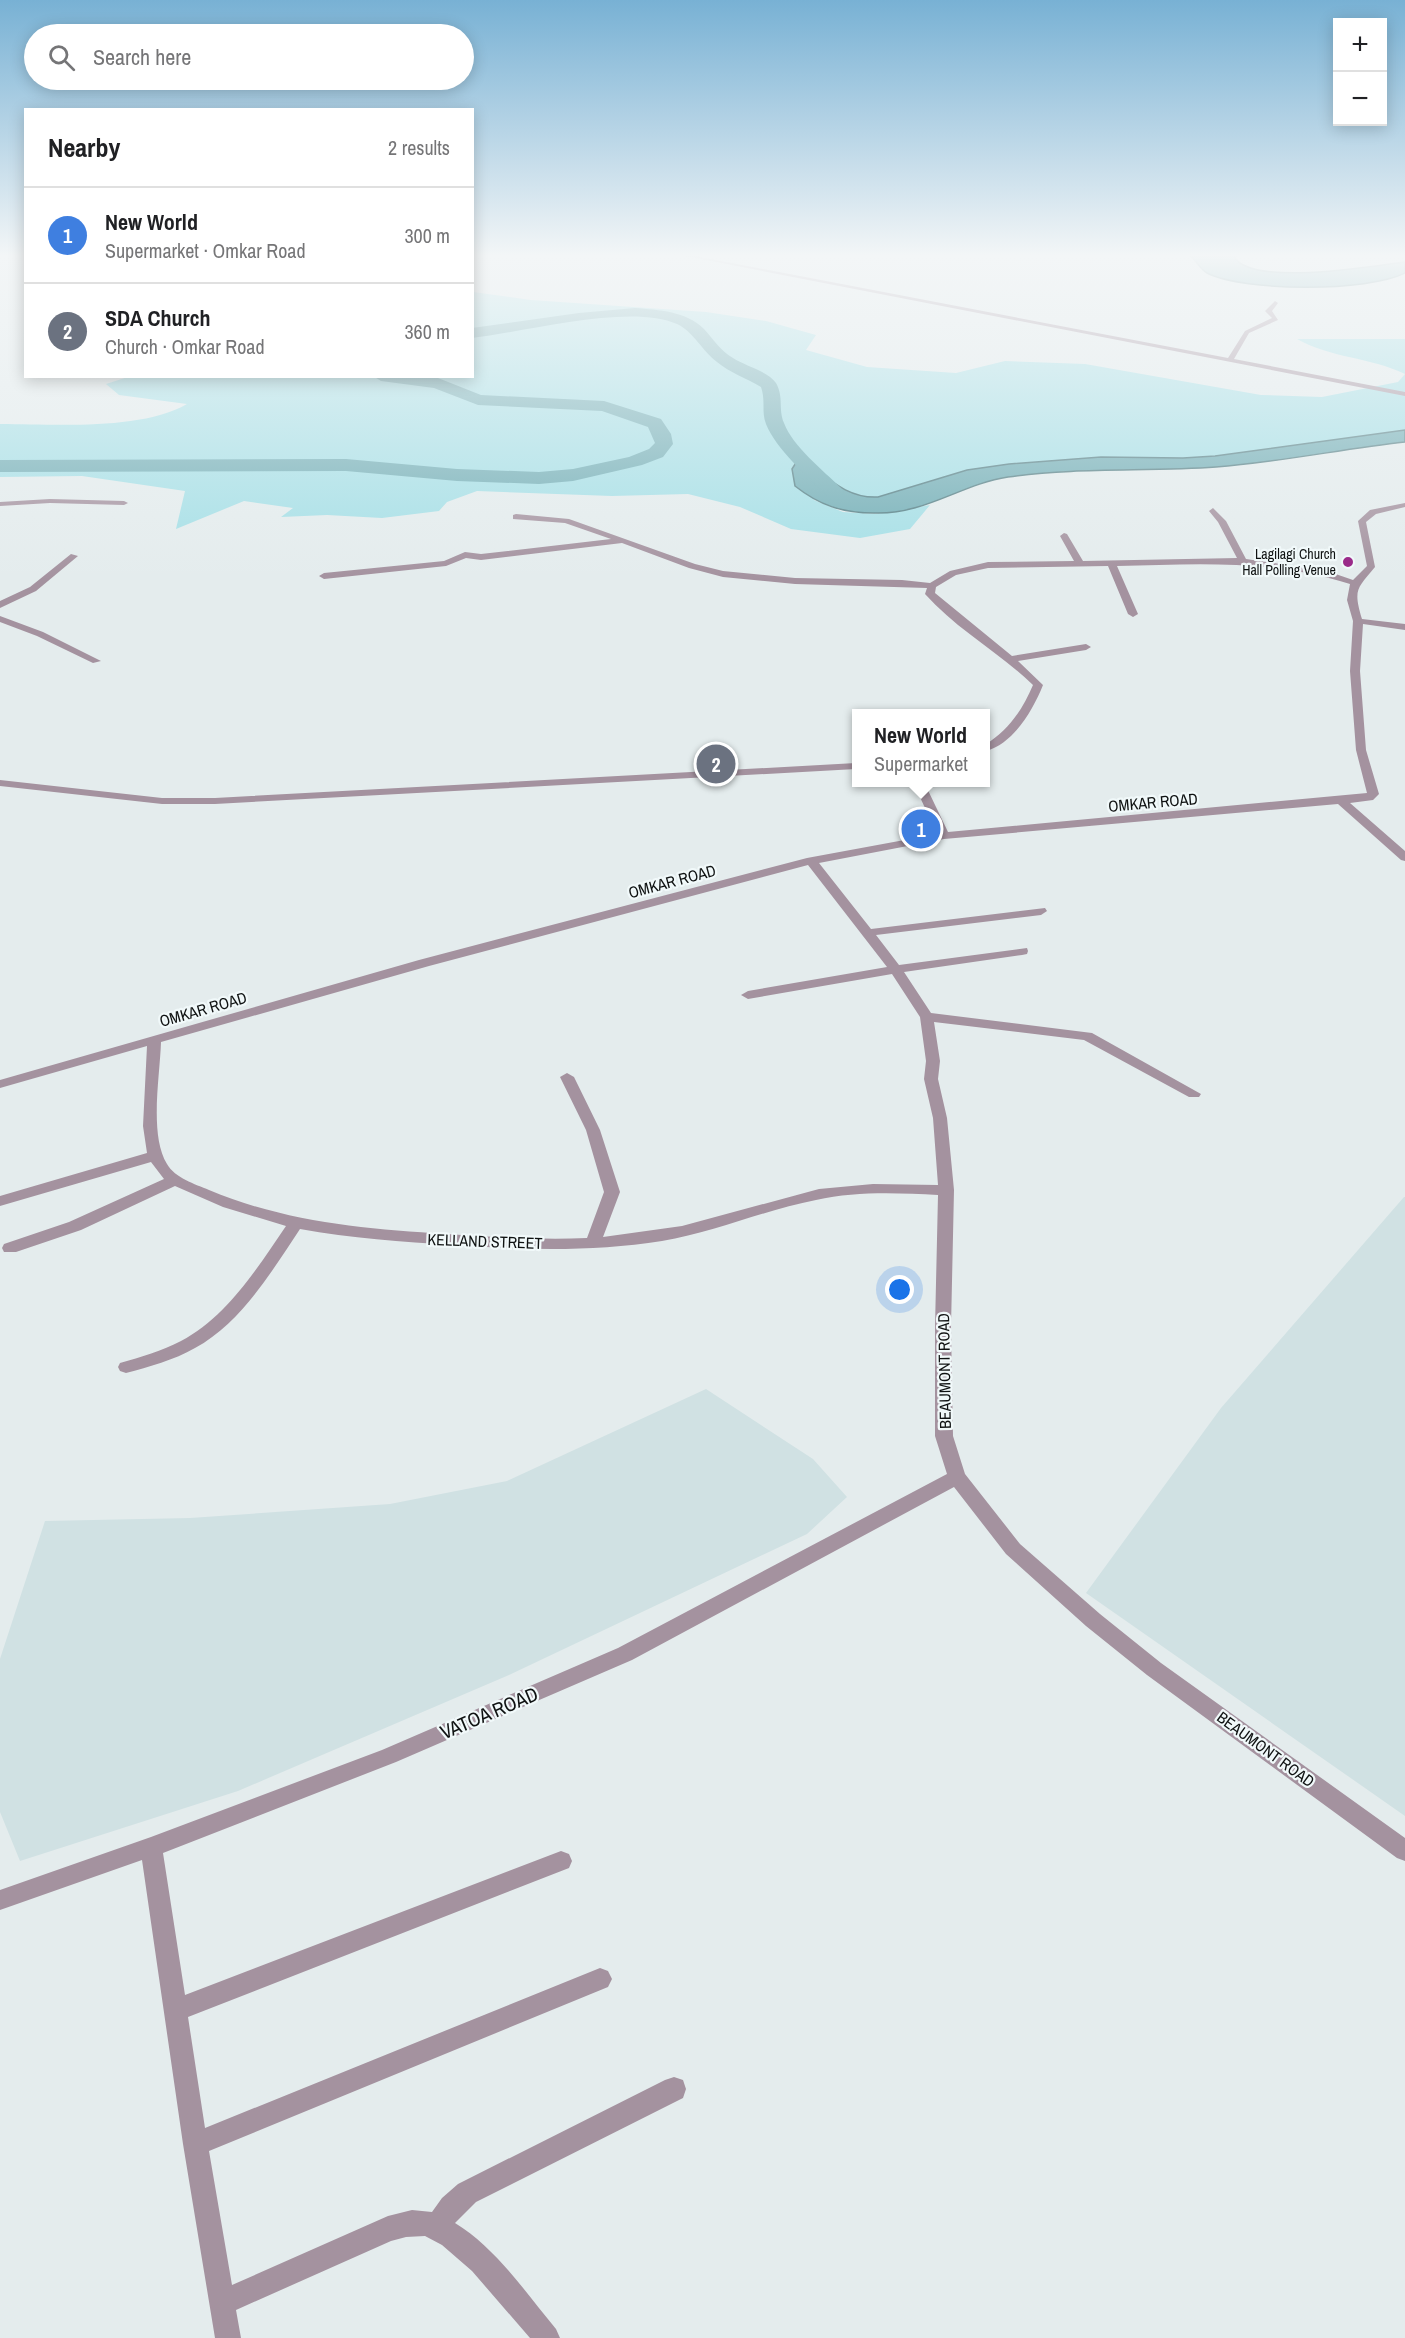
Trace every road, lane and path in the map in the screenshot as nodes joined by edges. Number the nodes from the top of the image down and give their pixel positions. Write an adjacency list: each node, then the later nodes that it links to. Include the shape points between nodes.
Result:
1 (1241, 362): 2 (street)
2 (1405, 394)
3 (124, 503): 4 (street)
4 (0, 504)
5 (1405, 505): 15 (street, via 1373,512 1362,520 1371,567)
6 (1213, 511): 11 (street)
7 (516, 517): 9 (street, via 566,521)
8 (1064, 536): 13 (street)
9 (623, 540): 14 (street, via 481,557 465,555 446,563); 16 (street, via 723,574)
10 (74, 556): 17 (street, via 33,589)
11 (1243, 561): 12 (street); 15 (street, via 1324,573)
12 (1111, 562): 13 (street); 18 (street)
13 (1080, 563): 16 (street, via 979,566 953,573)
14 (324, 576)
15 (1355, 583): 20 (street, via 1352,600)
16 (932, 586): 23 (street, via 930,594)
17 (0, 605)
18 (1133, 614)
19 (0, 619): 24 (street)
20 (1358, 621): 21 (street); 29 (street, OMKAR ROAD, via 1355,671 1361,750 1373,794 1369,798)
21 (1405, 627)
22 (1086, 647): 23 (street)
23 (1009, 659): 25 (street, via 1038,685 1031,704)
24 (96, 661)
25 (990, 746)
26 (852, 766): 27 (street, via 215,801 162,801)
27 (0, 783)
28 (920, 787): 30 (street)
29 (1341, 801): 30 (street, OMKAR ROAD); 31 (street)
30 (944, 836): 32 (street, OMKAR ROAD)
31 (1405, 856)
32 (811, 861): 34 (street, BEAUMONT ROAD); 39 (street, OMKAR ROAD, via 424,963)
33 (1041, 911): 34 (street)
34 (866, 933): 36 (street, BEAUMONT ROAD)
35 (1022, 951): 36 (street)
36 (896, 969): 37 (street); 38 (street, BEAUMONT ROAD)
37 (748, 995)
38 (927, 1017): 42 (street, via 1087,1036); 45 (street, BEAUMONT ROAD)
39 (154, 1040): 41 (street, OMKAR ROAD); 43 (street, via 150,1121)
40 (567, 1077): 48 (street, via 593,1130 612,1192)
41 (0, 1084)
42 (1194, 1094)
43 (155, 1156): 44 (street, KELLAND STREET); 46 (street)
44 (175, 1180): 47 (street, KELLAND STREET, via 231,1207); 49 (street, via 75,1226)
45 (946, 1190): 48 (street, KELLAND STREET, via 874,1187 802,1198 665,1235); 51 (street, BEAUMONT ROAD, via 944,1436)
46 (0, 1201)
47 (296, 1222): 48 (street, KELLAND STREET, via 392,1236); 50 (street, via 236,1305 204,1334 156,1359)
48 (593, 1244)
49 (10, 1248)
50 (126, 1367)
51 (957, 1477): 52 (street, VATOA ROAD, via 625,1654 389,1756); 53 (street, BEAUMONT ROAD, via 1014,1549 1093,1620 1154,1669)
52 (151, 1846): 55 (street, VATOA ROAD); 57 (street)
53 (1405, 1851)
54 (561, 1861): 57 (street)
55 (0, 1899)
56 (600, 1979): 59 (street)
57 (176, 2010): 59 (street)
58 (674, 2089): 60 (street, via 467,2193)
59 (195, 2144): 61 (street)
60 (437, 2227): 61 (street, via 405,2223); 63 (street, via 477,2259)
61 (221, 2303): 62 (street)
62 (228, 2338)
63 (547, 2338)

